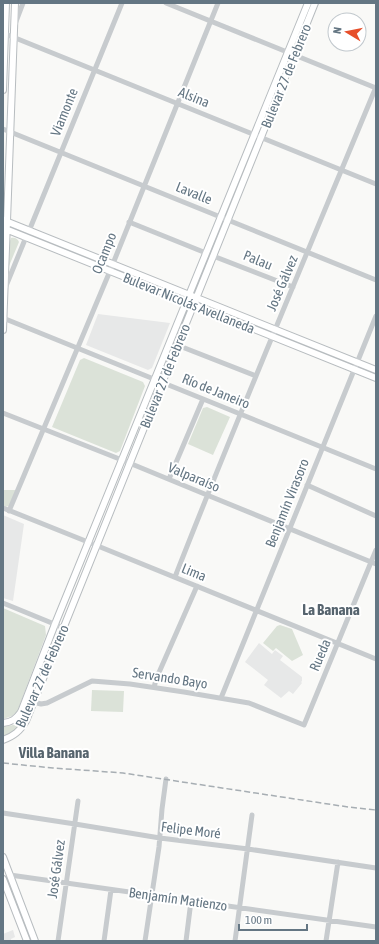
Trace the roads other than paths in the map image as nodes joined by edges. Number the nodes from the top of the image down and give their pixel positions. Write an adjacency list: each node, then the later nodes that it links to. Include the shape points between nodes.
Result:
1 (6, 3): 11 (main road)
2 (15, 3): 10 (main road)
3 (23, 3): 10 (street)
4 (122, 3): 15 (street, Viamonte)
5 (166, 3): 9 (street)
6 (218, 3): 9 (street, Ocampo)
7 (308, 3): 13 (main road, Bulevar 27 de Febrero)
8 (315, 3): 14 (main road, Bulevar 27 de Febrero)
9 (210, 21): 13 (street); 19 (street, Ocampo)
10 (14, 26): 12 (main road)
11 (4, 33): 12 (street, Alsina); 16 (main road)
12 (14, 37): 15 (street, Alsina); 21 (main road)
13 (288, 52): 14 (street); 22 (main road, Bulevar 27 de Febrero)
14 (295, 54): 17 (street); 23 (main road, Bulevar 27 de Febrero)
15 (94, 70): 19 (street, Alsina); 24 (street, Viamonte)
16 (3, 75): 18 (main road)
17 (376, 88): 25 (street, José Gálvez)
18 (3, 90)
19 (177, 103): 22 (street, Alsina); 27 (street, Ocampo)
20 (3, 129): 21 (street, Lavalle)
21 (10, 132): 24 (street, Lavalle); 31 (main road)
22 (254, 134): 23 (street, Alsina); 28 (main road, Bulevar 27 de Febrero)
23 (261, 137): 25 (street, Alsina); 29 (main road, Bulevar 27 de Febrero)
24 (61, 152): 27 (street, Lavalle); 32 (street, Viamonte)
25 (342, 170): 26 (street, Alsina); 33 (street, José Gálvez)
26 (376, 184)
27 (144, 186): 28 (street, Lavalle); 30 (street, Ocampo)
28 (221, 217): 29 (street, Lavalle); 34 (main road, Bulevar 27 de Febrero)
29 (228, 220): 33 (street, Lavalle); 35 (main road, Bulevar 27 de Febrero)
30 (129, 222): 34 (street); 36 (street, Ocampo)
31 (5, 225): 32 (main road, Bulevar Nicolás Avellaneda); 40 (main road)
32 (27, 234): 36 (main road, Bulevar Nicolás Avellaneda); 37 (main road, Bulevar Nicolás Avellaneda); 40 (street, Viamonte)
33 (308, 252): 38 (street, Lavalle); 39 (street, José Gálvez)
34 (206, 253): 41 (main road, Bulevar 27 de Febrero)
35 (213, 256): 39 (street, Palau); 42 (main road, Bulevar 27 de Febrero)
36 (112, 264): 37 (street, Ocampo); 41 (main road, Bulevar Nicolás Avellaneda)
37 (110, 271): 43 (main road, Bulevar Nicolás Avellaneda); 50 (street, Ocampo)
38 (376, 280)
39 (293, 287): 47 (street, José Gálvez)
40 (5, 288): 45 (main road)
41 (189, 295): 42 (main road, Bulevar Nicolás Avellaneda); 43 (main road, Bulevar 27 de Febrero)
42 (195, 301): 43 (main road, Bulevar Nicolás Avellaneda); 47 (main road, Bulevar Nicolás Avellaneda); 48 (main road, Bulevar Nicolás Avellaneda); 49 (main road, Bulevar 27 de Febrero)
43 (186, 302): 56 (main road, Bulevar 27 de Febrero)
44 (376, 316): 51 (street, Benjamín Virasoro)
45 (3, 318): 46 (main road); 50 (street, Río de Janeiro)
46 (3, 330)
47 (275, 330): 48 (street, José Gálvez); 51 (main road, Bulevar Nicolás Avellaneda)
48 (272, 336): 52 (main road, Bulevar Nicolás Avellaneda); 54 (street, José Gálvez)
49 (177, 345): 54 (street); 57 (main road, Bulevar 27 de Febrero)
50 (77, 348): 56 (street, Río de Janeiro); 61 (street, Ocampo)
51 (357, 362): 52 (street, Benjamín Virasoro); 53 (main road, Bulevar Nicolás Avellaneda)
52 (354, 370): 55 (main road, Bulevar Nicolás Avellaneda); 62 (street, Benjamín Virasoro)
53 (376, 370)
54 (256, 376): 60 (street, José Gálvez)
55 (376, 378)
56 (155, 379): 57 (street, Río de Janeiro); 63 (main road, Bulevar 27 de Febrero)
57 (162, 382): 58 (street, Río de Janeiro); 64 (main road, Bulevar 27 de Febrero)
58 (203, 399): 60 (street, Río de Janeiro); 66 (street)
59 (3, 413): 61 (street, Valparaíso)
60 (241, 414): 62 (street, Río de Janeiro); 68 (street, José Gálvez)
61 (44, 429): 63 (street, Valparaíso); 70 (street, Ocampo)
62 (322, 447): 65 (street, Río de Janeiro); 67 (street, Benjamín Virasoro)
63 (122, 460): 64 (street, Valparaíso); 73 (main road, Bulevar 27 de Febrero)
64 (130, 463): 66 (street, Valparaíso); 74 (main road, Bulevar 27 de Febrero)
65 (376, 470)
66 (169, 479): 68 (street, Valparaíso)
67 (307, 485): 71 (street); 72 (street, Benjamín Virasoro)
68 (207, 496): 72 (street, Valparaíso); 77 (street, José Gálvez)
69 (3, 508): 70 (street, Lima)
70 (9, 511): 73 (street, Lima)
71 (376, 516)
72 (289, 529): 76 (street, Valparaíso); 80 (street, Benjamín Virasoro)
73 (88, 542): 74 (street, Lima); 81 (main road, Bulevar 27 de Febrero)
74 (97, 545): 77 (street, Lima); 82 (main road, Bulevar 27 de Febrero)
75 (376, 550): 76 (street, Rueda)
76 (374, 563): 83 (street, Rueda)
77 (175, 577): 78 (street, Lima)
78 (197, 586): 80 (street, Lima); 85 (street)
79 (3, 603): 81 (street)
80 (256, 610): 83 (street, Lima); 86 (street, Benjamín Virasoro)
81 (55, 624): 82 (street); 88 (main road, Bulevar 27 de Febrero, via 21,712 12,721)
82 (64, 628): 87 (main road, Bulevar 27 de Febrero)
83 (338, 643): 84 (street, Lima); 89 (street, Rueda)
84 (376, 659)
85 (154, 687): 86 (street, Servando Bayo); 87 (street, Servando Bayo, via 92,681 47,703)
86 (221, 698): 89 (street, Servando Bayo, via 249,703)
87 (33, 702): 90 (main road, Bulevar 27 de Febrero, via 22,728 14,736)
88 (3, 723)
89 (304, 725)
90 (3, 740)
91 (166, 779): 96 (street)
92 (78, 801): 95 (street, José Gálvez)
93 (3, 813): 95 (street, Felipe Moré)
94 (252, 815): 97 (street)
95 (75, 824): 96 (street, Felipe Moré); 103 (street, José Gálvez)
96 (160, 838): 97 (street, Felipe Moré); 105 (street)
97 (248, 849): 99 (street, Felipe Moré); 107 (street)
98 (3, 857): 101 (main road)
99 (338, 862): 100 (street, Felipe Moré); 108 (street)
100 (376, 868)
101 (6, 875): 103 (street, Benjamín Matienzo); 111 (main road)
102 (3, 879): 110 (main road)
103 (66, 883): 104 (street, Benjamín Matienzo); 112 (street, José Gálvez)
104 (111, 890): 105 (street, Benjamín Matienzo); 113 (street)
105 (151, 895): 106 (street, Benjamín Matienzo); 114 (street)
106 (191, 901): 107 (street, Benjamín Matienzo); 115 (street)
107 (240, 908): 108 (street, Benjamín Matienzo); 116 (street)
108 (329, 920): 109 (street, Benjamín Matienzo); 117 (street)
109 (376, 927)
110 (27, 941)
111 (34, 941)
112 (58, 941)
113 (104, 941)
114 (145, 941)
115 (186, 941)
116 (235, 941)
117 (326, 941)

